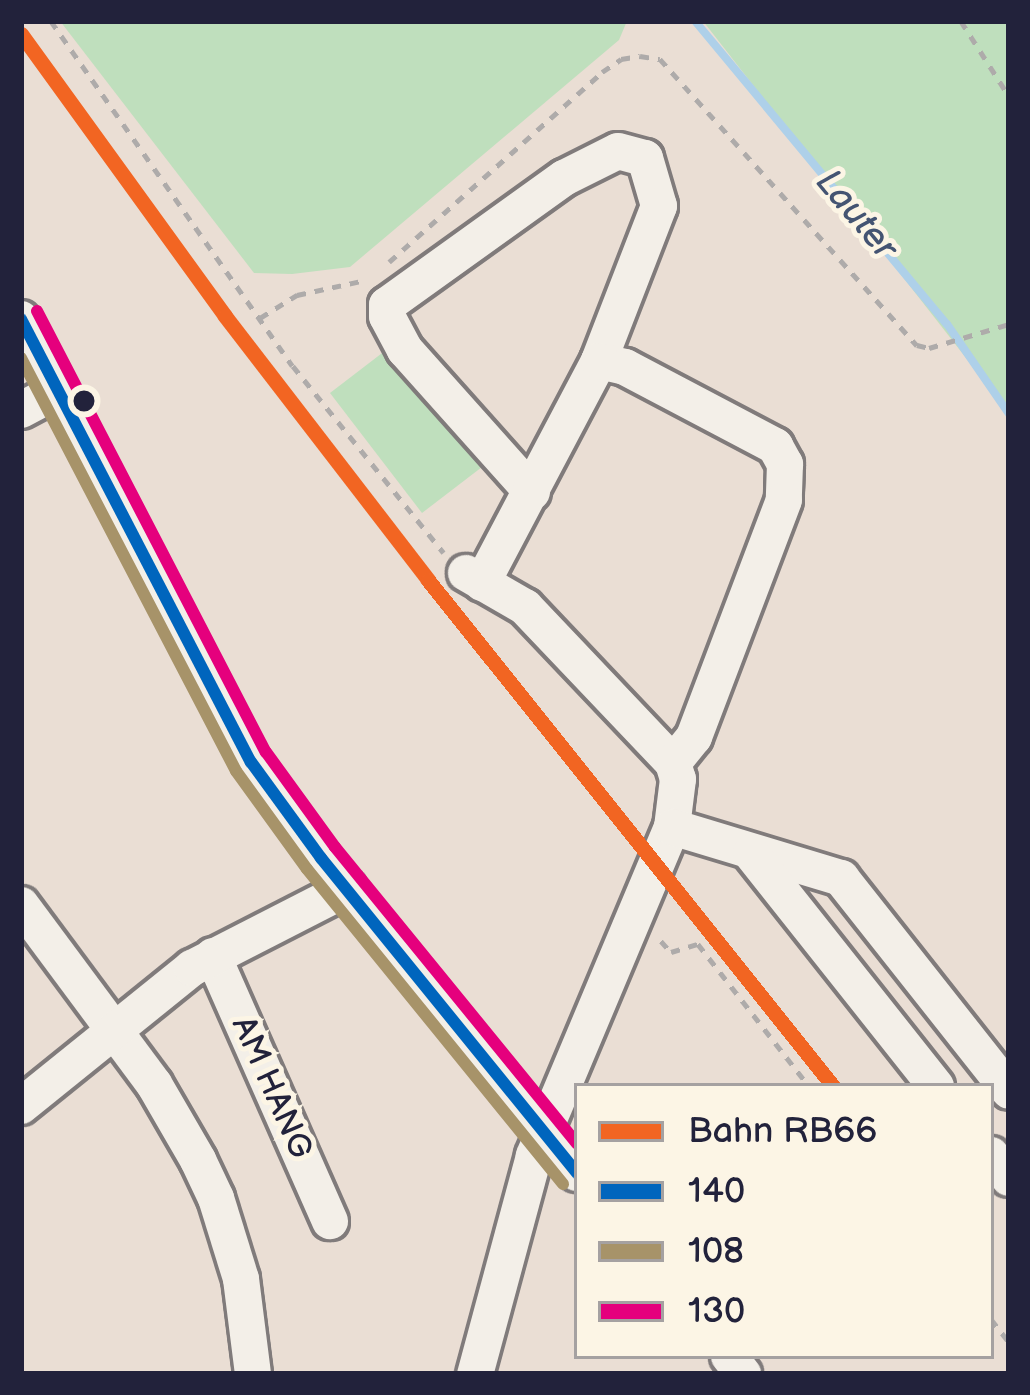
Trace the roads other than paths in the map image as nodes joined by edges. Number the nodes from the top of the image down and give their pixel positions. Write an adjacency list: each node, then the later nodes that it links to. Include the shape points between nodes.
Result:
1 (21, 319): 3 (street)
2 (599, 361): 5 (street); 5 (street, via 659,206 645,158 618,152 564,178 387,305 405,350); 6 (street, via 775,446 785,464 784,500 694,736)
3 (59, 390): 4 (street); 9 (street, via 251,762)
4 (21, 410)
5 (532, 492): 6 (street, via 474,578 526,607)
6 (673, 764): 7 (street)
7 (672, 826): 8 (street); 16 (street)
8 (752, 853): 13 (street); 14 (street, via 841,878)
9 (348, 888): 11 (street); 16 (street)
10 (21, 905): 12 (street)
11 (213, 956): 12 (street); 18 (street, AM HANG)
12 (114, 1029): 15 (street); 19 (street, via 216,1198 241,1279)
13 (934, 1083)
14 (1009, 1091)
15 (21, 1106)
16 (543, 1132): 17 (street); 20 (street)
17 (574, 1169)
18 (330, 1221)
19 (254, 1374)
20 (475, 1374)

